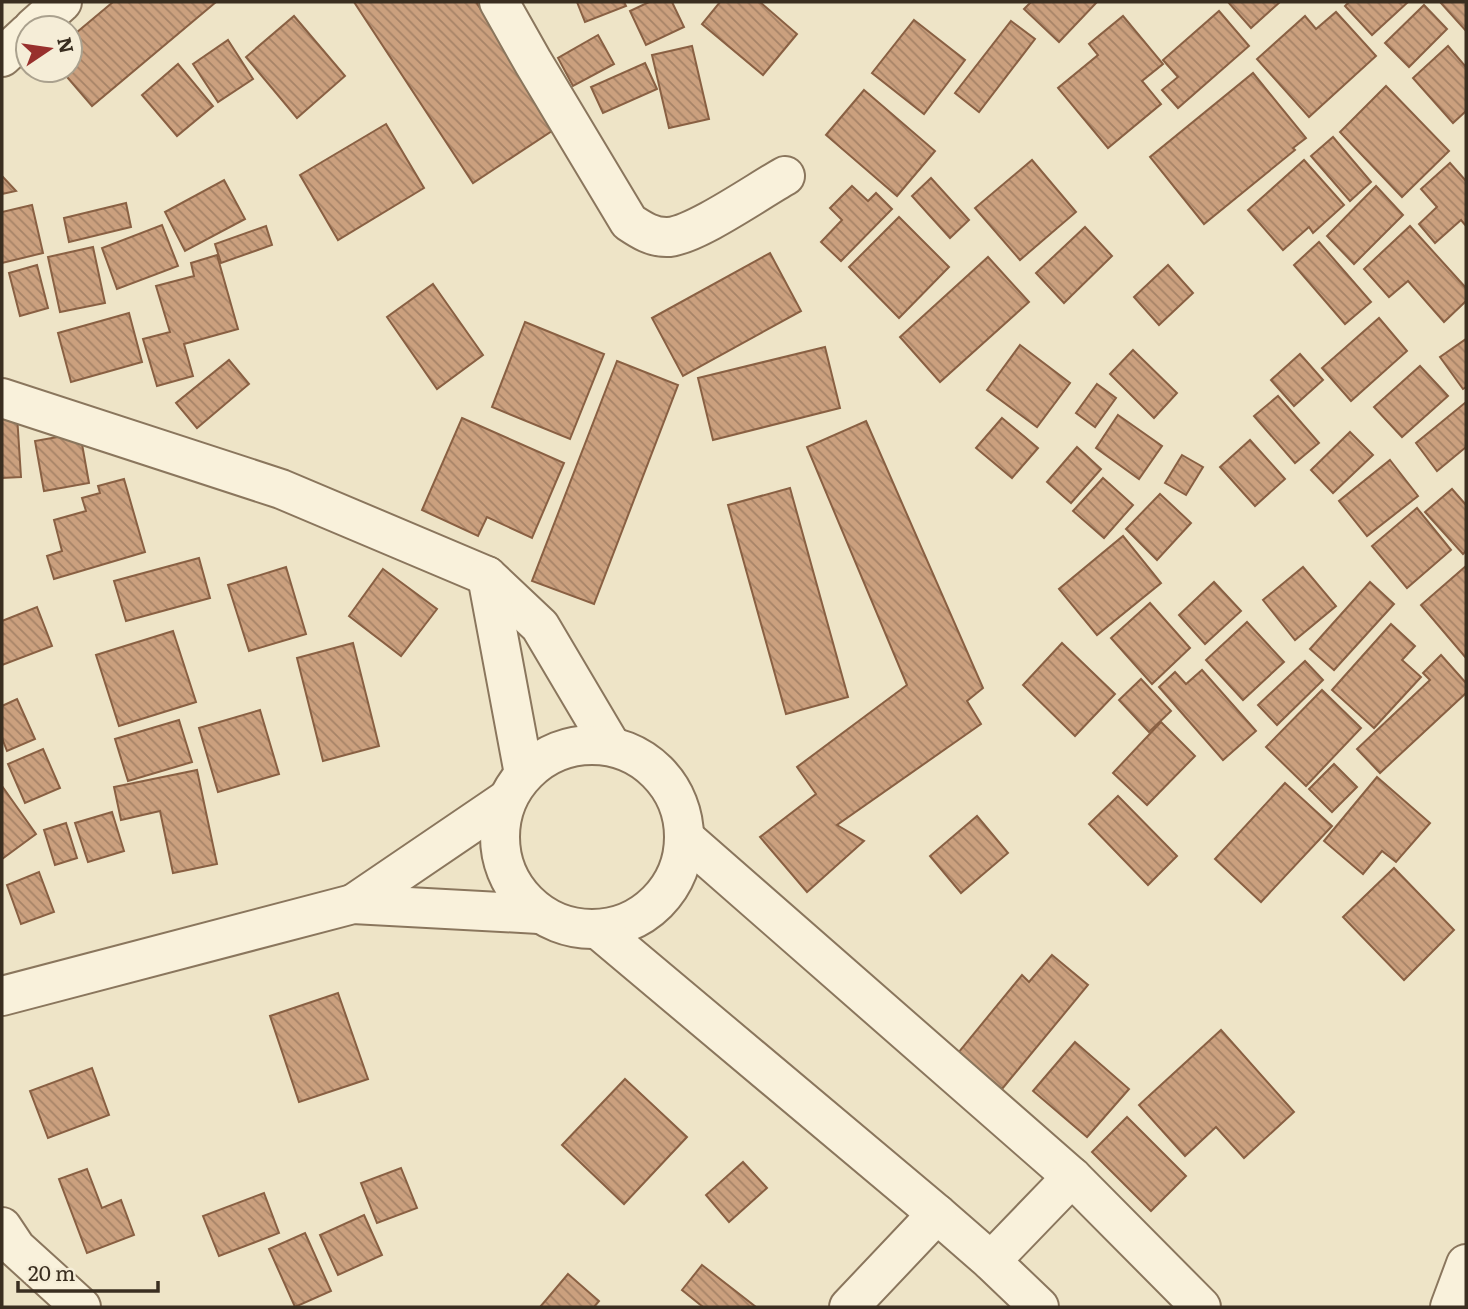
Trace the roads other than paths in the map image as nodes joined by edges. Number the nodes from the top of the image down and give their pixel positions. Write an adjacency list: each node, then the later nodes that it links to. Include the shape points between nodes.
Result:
1 (62, 2): 3 (street)
2 (499, 2): 4 (street, via 629,222 647,234 669,237 692,230)
3 (49, 14)
4 (785, 176)
5 (2, 398): 6 (street, via 281,489)
6 (487, 576): 7 (street, via 540,626); 8 (street)
7 (611, 746): 8 (street, via 579,745 548,754); 9 (street, via 640,758 664,779 679,807)
8 (515, 787): 10 (street); 11 (street, via 499,831 502,863 516,892)
9 (685, 838): 12 (street, via 678,872 660,901 633,921); 14 (street)
10 (353, 904): 11 (street); 13 (street)
11 (539, 914): 12 (street, via 568,928)
12 (600, 931): 15 (street)
13 (2, 996)
14 (1073, 1177): 17 (street); 22 (street)
15 (937, 1214): 17 (street); 20 (street)
16 (2, 1227): 19 (street, via 16,1248)
17 (990, 1261): 21 (street)
18 (1466, 1264): 23 (street)
19 (81, 1307)
20 (849, 1307)
21 (1039, 1307)
22 (1201, 1307)
23 (1450, 1307)

